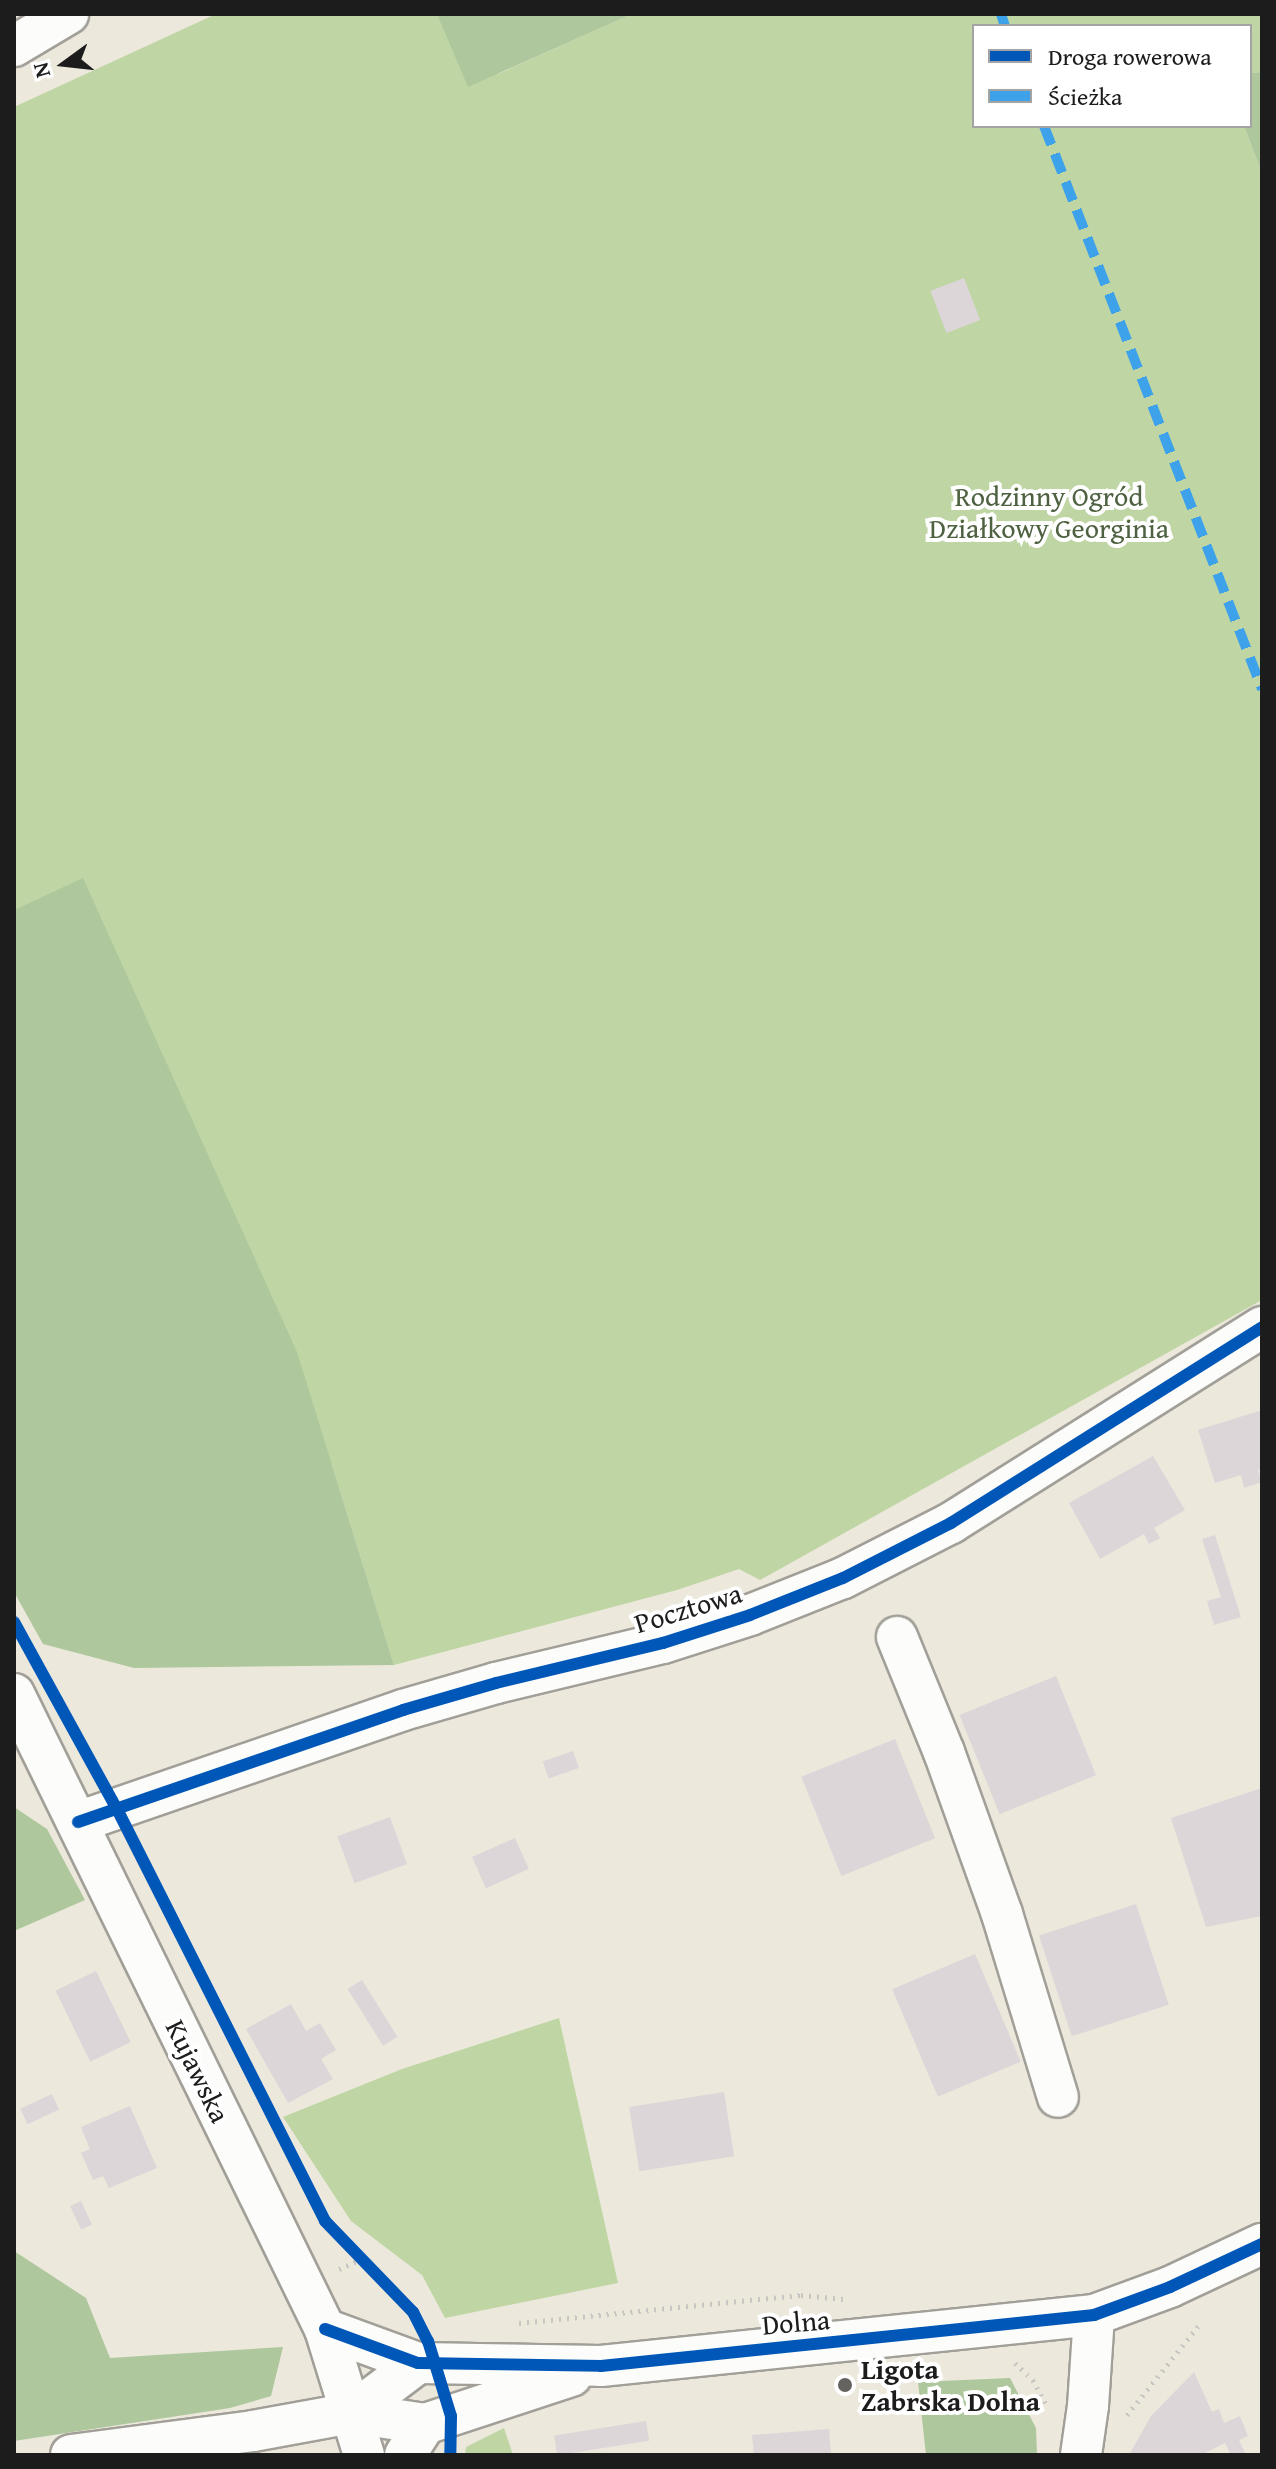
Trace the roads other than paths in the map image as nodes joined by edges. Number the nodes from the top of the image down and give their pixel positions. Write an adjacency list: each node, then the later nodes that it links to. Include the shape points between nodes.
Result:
1 (68, 14): 2 (street)
2 (14, 46)
3 (1262, 1327): 6 (street, Pocztowa, via 951,1523 843,1578 663,1643 403,1710)
4 (897, 1637): 7 (street, via 1002,1914)
5 (19, 1716): 6 (street, Kujawska)
6 (78, 1822): 10 (street, Kujawska)
7 (1058, 2097)
8 (1262, 2244): 9 (street, Dolna)
9 (1094, 2315): 12 (street, Dolna); 17 (street)
10 (325, 2329): 11 (street, Dolna); 13 (street, Kujawska)
11 (418, 2363): 12 (street, Dolna); 13 (street)
12 (601, 2366): 14 (street, Dolna)
13 (352, 2413): 14 (street, Dolna); 15 (street); 16 (street, Kujawska)
14 (415, 2440)
15 (71, 2455)
16 (364, 2455)
17 (1081, 2455)

